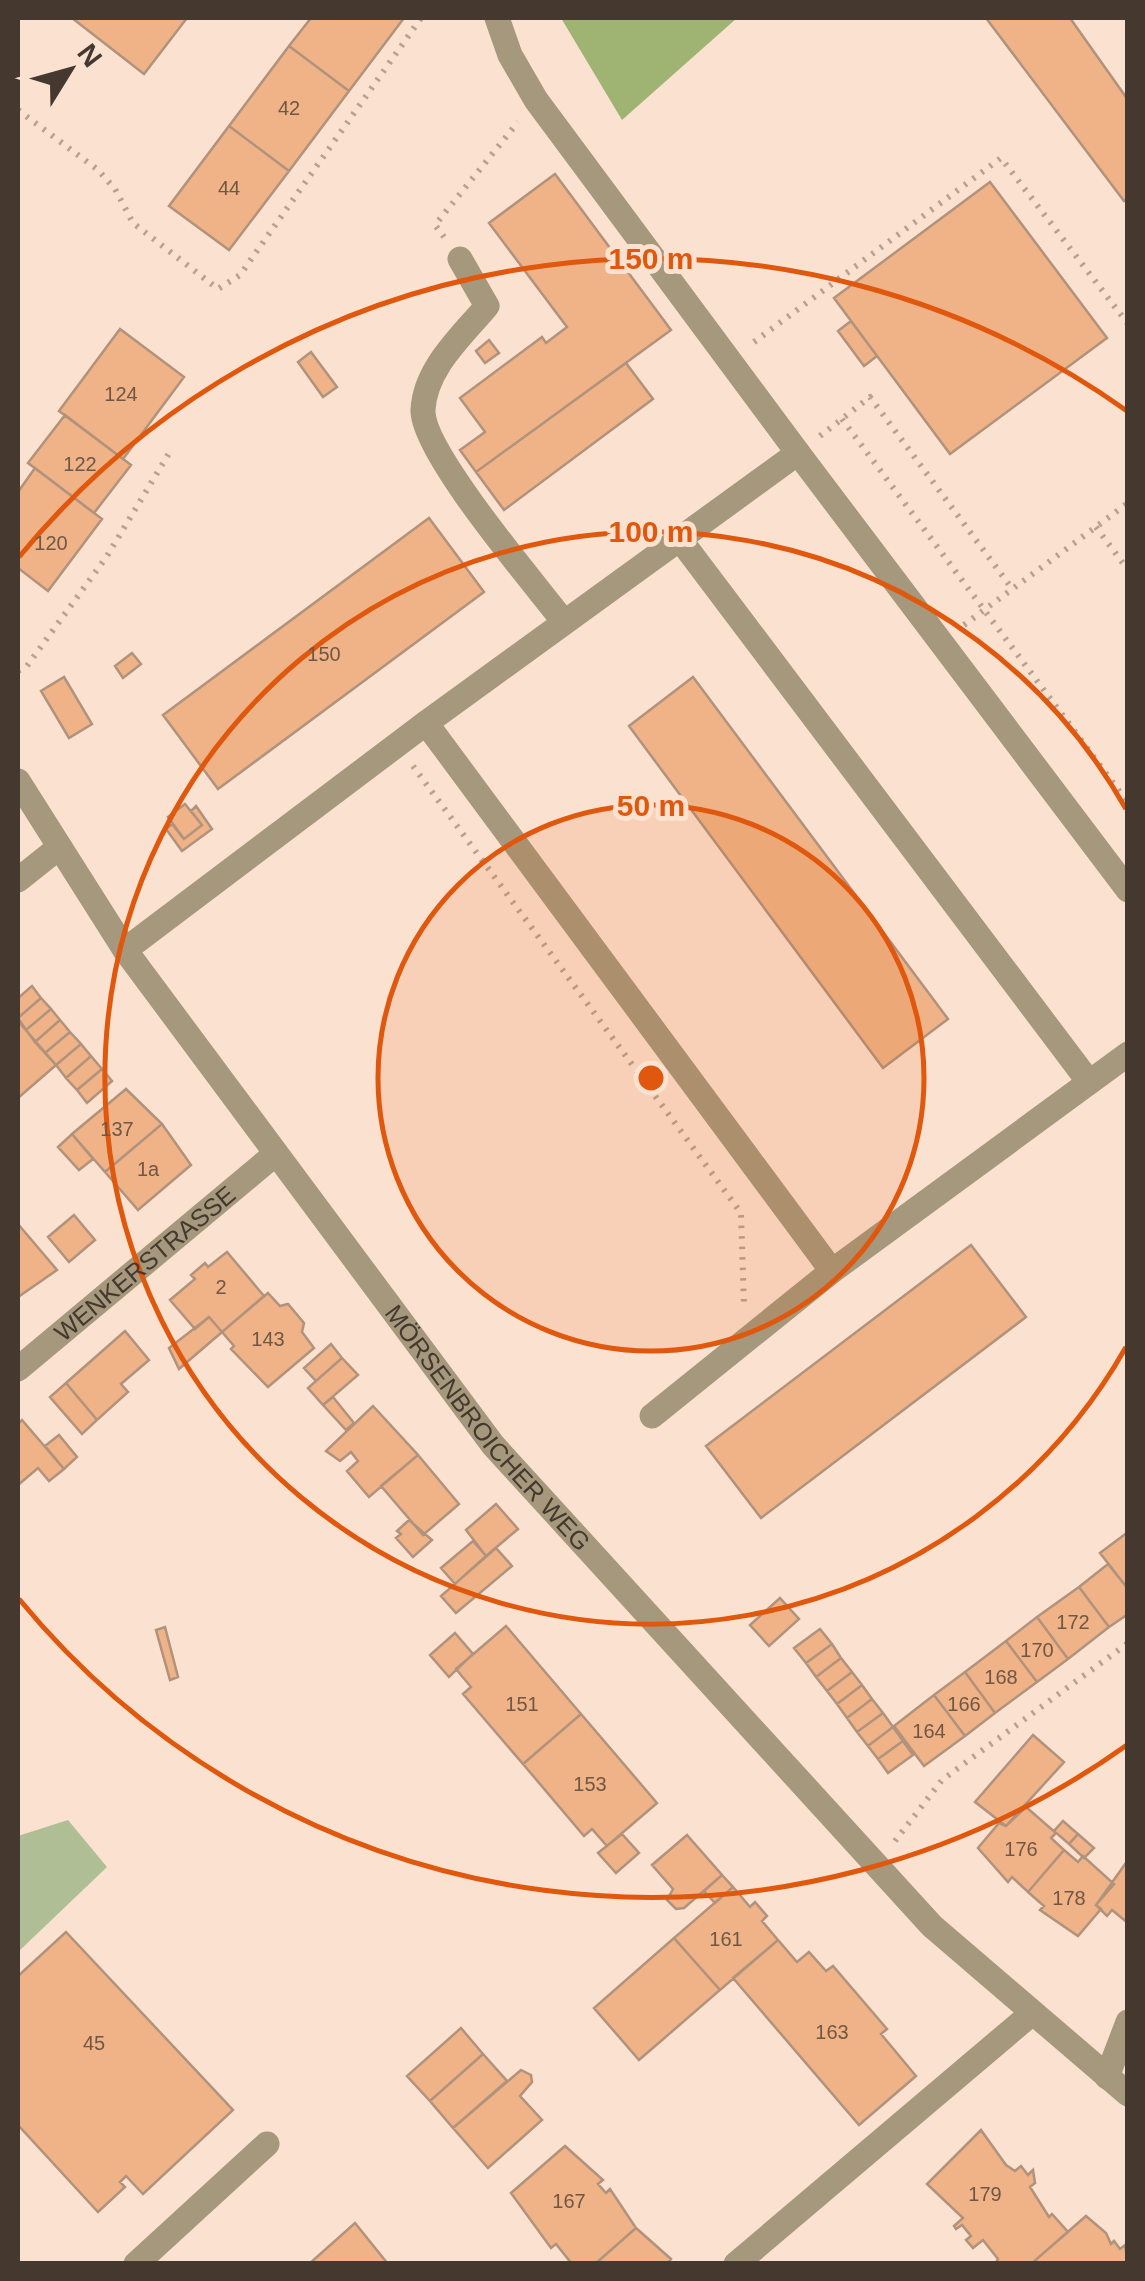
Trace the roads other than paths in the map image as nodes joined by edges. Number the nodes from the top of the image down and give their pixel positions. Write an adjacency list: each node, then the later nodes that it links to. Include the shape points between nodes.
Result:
1 (497, 18): 3 (street, via 536,100)
2 (460, 259): 5 (street, via 487,306 436,368 422,412 439,456)
3 (798, 453): 4 (street); 10 (street)
4 (679, 538): 5 (street); 13 (street)
5 (564, 622): 6 (street)
6 (426, 723): 11 (street); 15 (street)
7 (18, 782): 8 (street, MÖRSENBROICHER WEG)
8 (57, 848): 9 (street); 11 (street, MÖRSENBROICHER WEG)
9 (18, 880)
10 (1128, 890)
11 (125, 950): 14 (street, MÖRSENBROICHER WEG)
12 (1128, 1054): 13 (street)
13 (1089, 1082): 15 (street)
14 (274, 1156): 16 (street, WENKERSTRASSE); 18 (street, MÖRSENBROICHER WEG, via 493,1445 932,1926)
15 (832, 1271): 17 (street)
16 (18, 1370)
17 (652, 1416)
18 (1032, 2014): 20 (street, MÖRSENBROICHER WEG); 24 (street)
19 (1128, 2022): 20 (street)
20 (1107, 2077): 21 (street, MÖRSENBROICHER WEG)
21 (1128, 2094)
22 (266, 2144): 23 (street)
23 (136, 2264)
24 (736, 2264)

